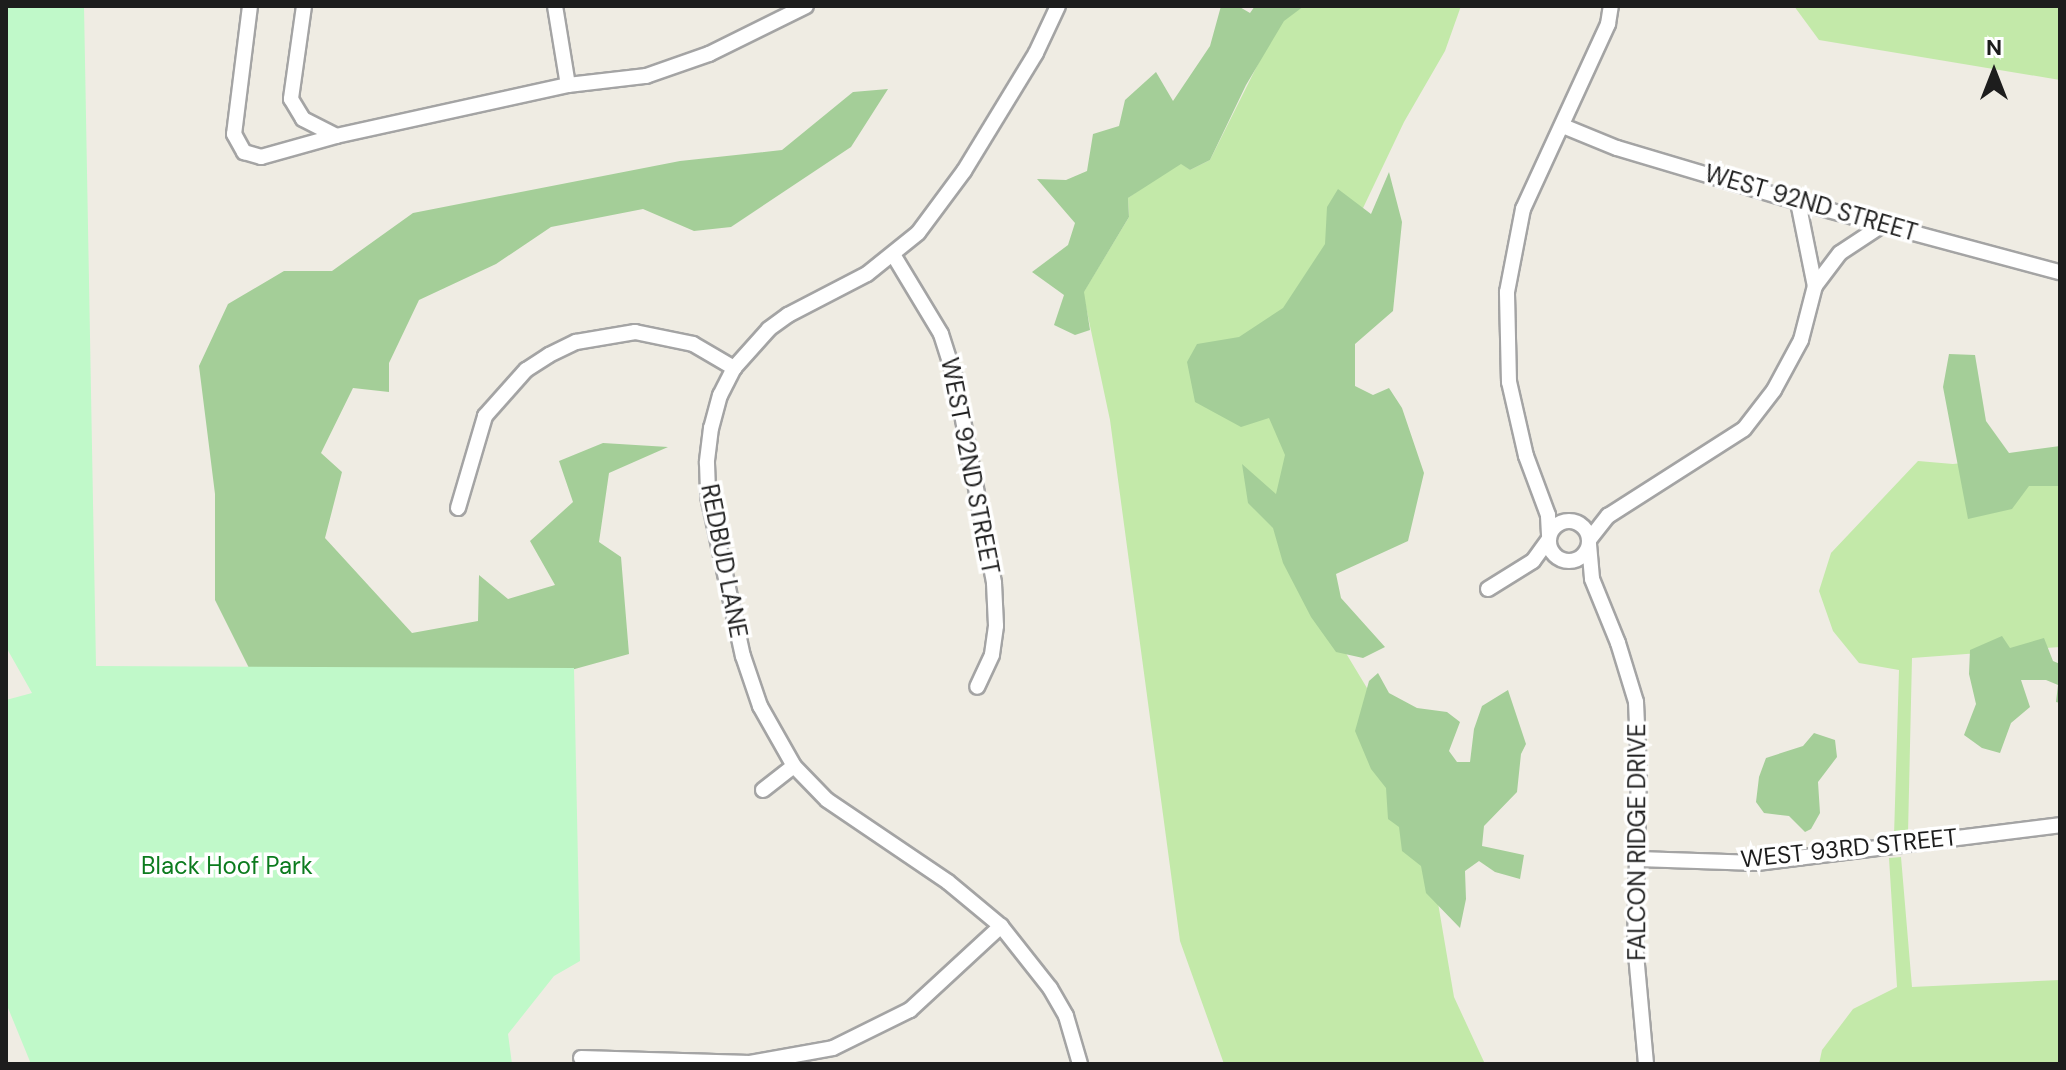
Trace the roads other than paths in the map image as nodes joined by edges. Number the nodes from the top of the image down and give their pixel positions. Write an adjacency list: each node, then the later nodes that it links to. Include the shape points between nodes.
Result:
1 (250, 6): 9 (street, via 234,134 238,145 261,157)
2 (304, 6): 9 (street, via 291,99 303,119)
3 (555, 6): 7 (street)
4 (806, 6): 7 (street, via 677,66 646,76)
5 (1058, 6): 12 (street, REDBUD LANE, via 1036,53 958,181)
6 (1611, 6): 8 (street)
7 (568, 85): 9 (street)
8 (1563, 126): 10 (street, WEST 92ND STREET, via 1617,148); 16 (street, via 1523,209 1507,292 1509,382 1526,456)
9 (336, 136)
10 (1798, 202): 11 (street, WEST 92ND STREET); 14 (street)
11 (1881, 226): 13 (street, WEST 92ND STREET); 14 (street, via 1840,253)
12 (894, 256): 15 (street, REDBUD LANE, via 788,315); 26 (street, WEST 92ND STREET, via 941,334 955,378 994,583 992,655)
13 (2060, 272)
14 (1815, 286): 18 (street, via 1801,340 1774,390 1744,429)
15 (734, 368): 17 (street, via 693,344 635,332 576,342 549,355 526,370 485,416); 27 (street, REDBUD LANE, via 711,428 708,496 750,682)
16 (1540, 490): 19 (street); 20 (street)
17 (458, 508)
18 (1608, 516): 19 (street); 21 (street)
19 (1572, 521): 20 (street, via 1557,524); 21 (street, via 1587,531)
20 (1549, 537): 22 (street, via 1550,548); 23 (street)
21 (1589, 542): 22 (street, via 1583,556); 24 (street, FALCON RIDGE DRIVE)
22 (1561, 560): 23 (street); 24 (street)
23 (1533, 561): 25 (street)
24 (1592, 579): 30 (street, FALCON RIDGE DRIVE, via 1636,702)
25 (1488, 589)
26 (977, 687)
27 (794, 766): 28 (street); 31 (street, REDBUD LANE, via 827,800 948,882)
28 (763, 790)
29 (2060, 825): 30 (street, WEST 93RD STREET, via 1757,863)
30 (1638, 859): 34 (street, FALCON RIDGE DRIVE, via 1635,943)
31 (1001, 926): 32 (street, via 910,1010 833,1048 750,1063); 33 (street, REDBUD LANE, via 1050,988 1066,1016)
32 (581, 1058)
33 (1080, 1064)
34 (1646, 1064)

